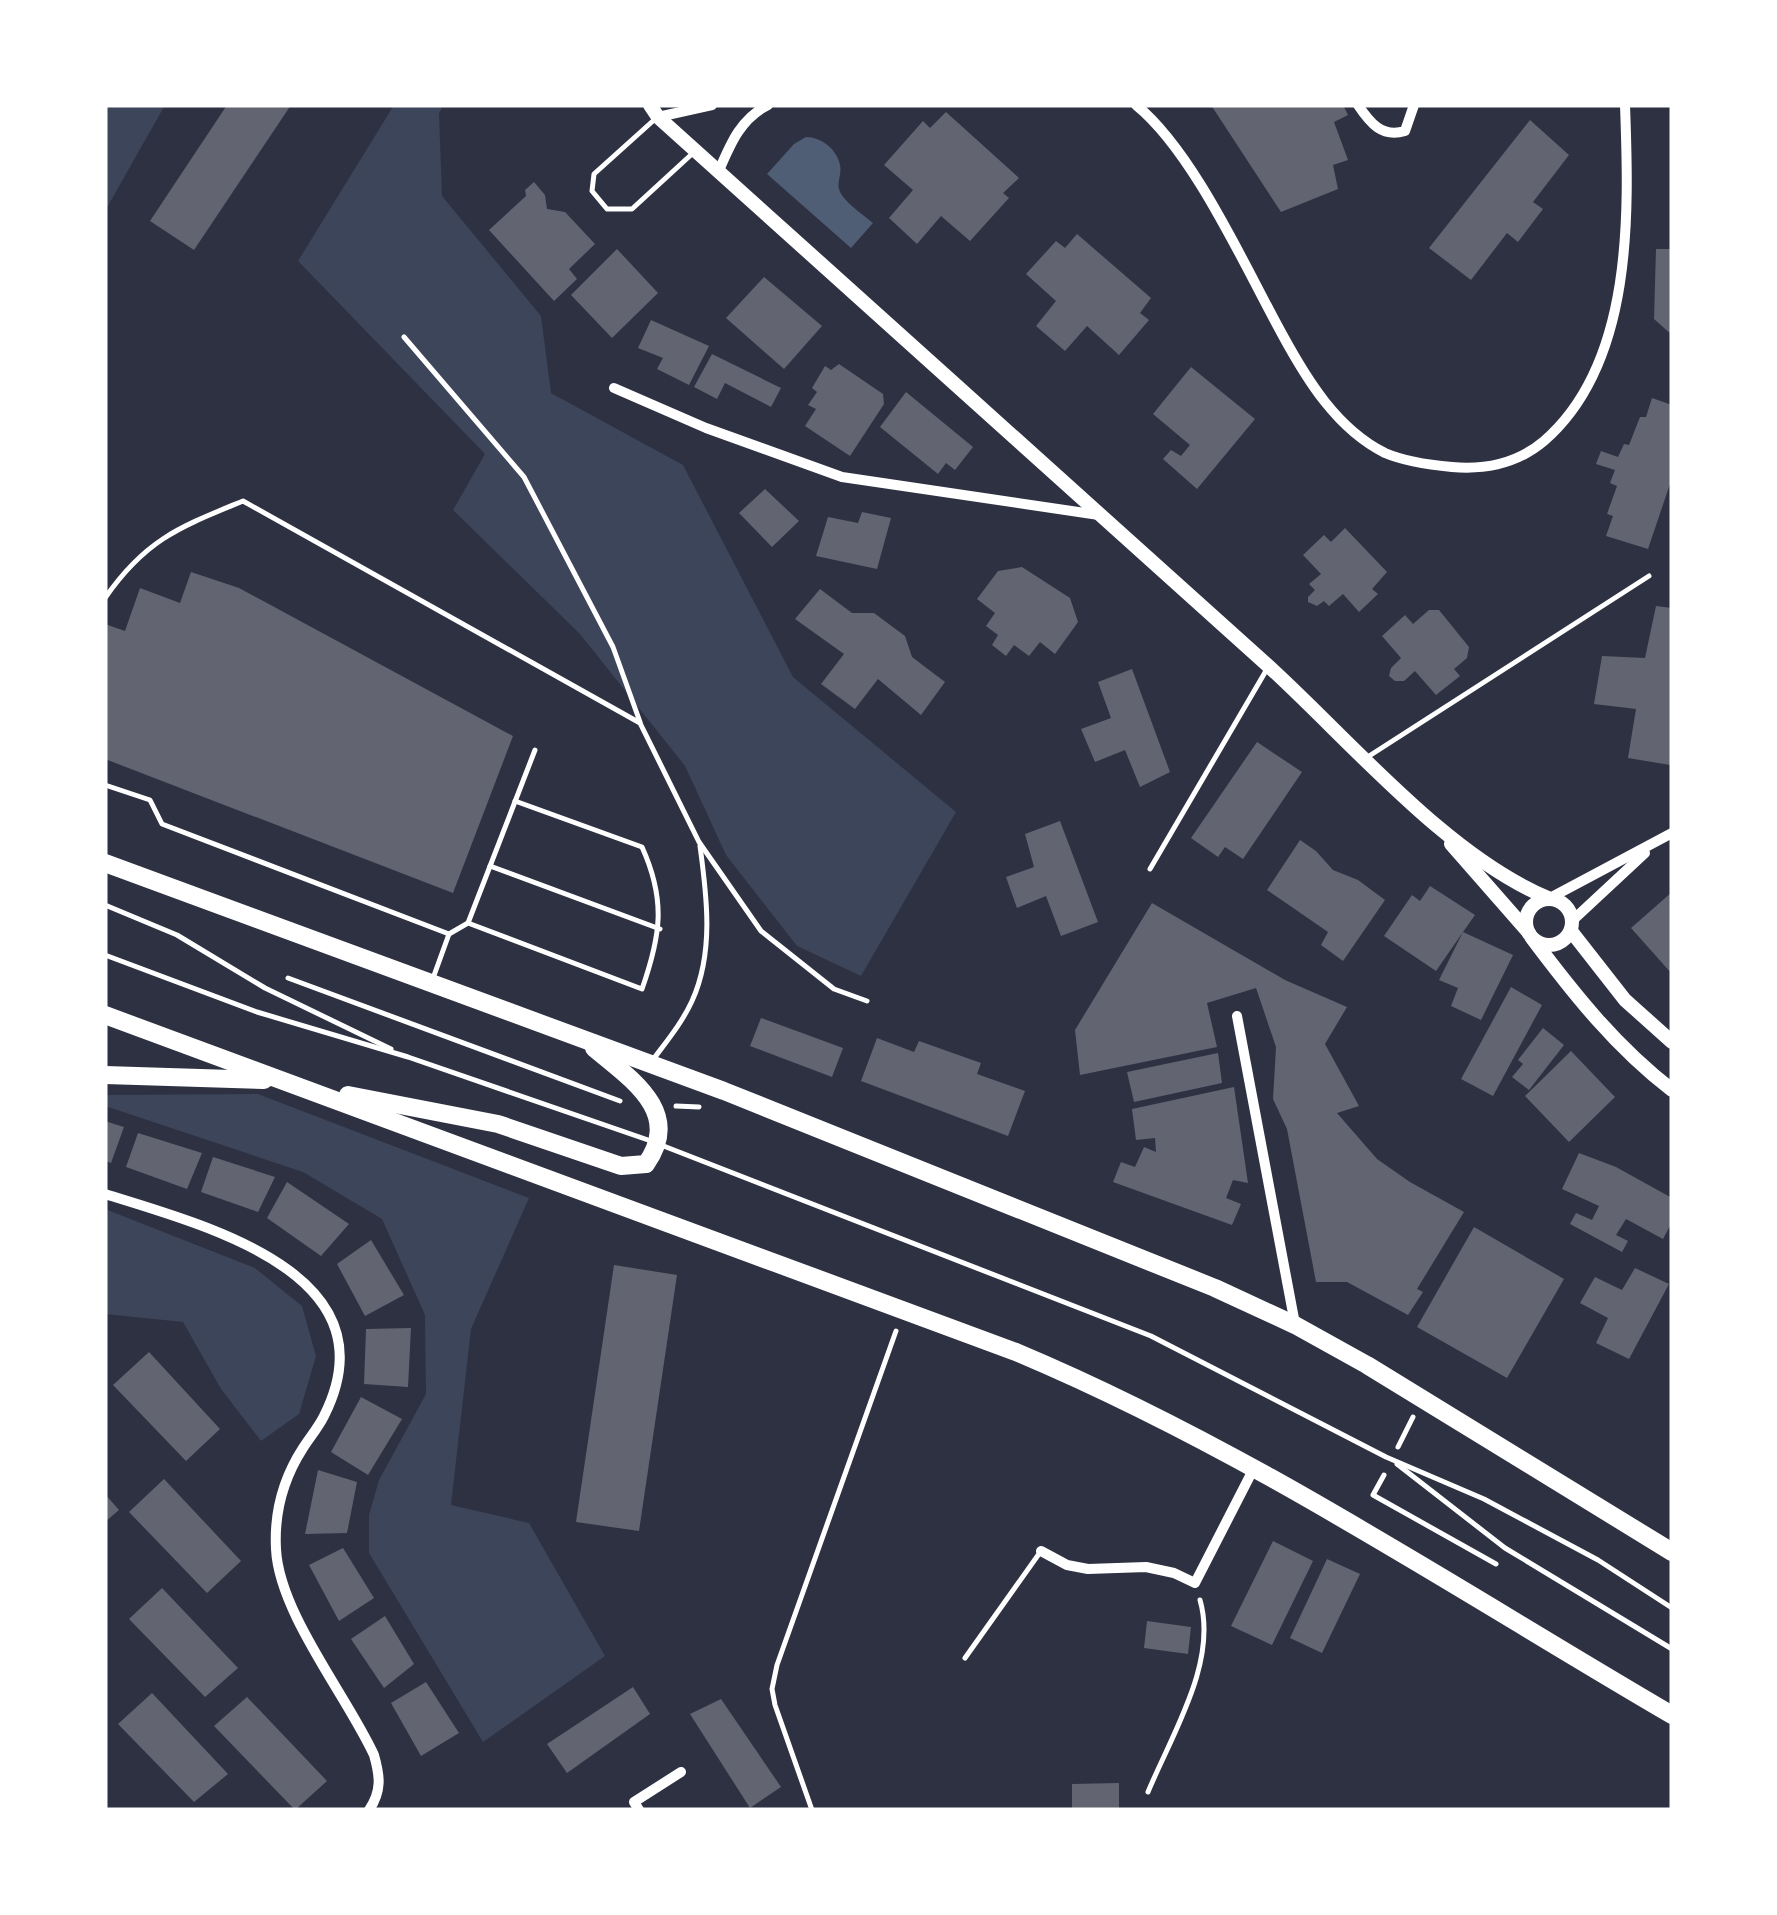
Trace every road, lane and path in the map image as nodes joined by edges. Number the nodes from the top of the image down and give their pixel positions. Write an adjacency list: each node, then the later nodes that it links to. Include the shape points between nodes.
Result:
1 (712, 105): 7 (street)
2 (768, 105): 9 (street, via 741,127)
3 (1136, 105): 6 (street, via 1186,163 1302,369 1343,424 1386,453 1469,468 1531,452 1582,397 1602,355 1626,232)
4 (1358, 105): 5 (street, via 1392,134 1405,131)
5 (1414, 105)
6 (1625, 105)
7 (654, 111): 8 (street); 8 (lane, via 594,174 592,191 607,209 632,208)
8 (695, 151): 9 (street)
9 (718, 173): 12 (street)
10 (404, 337): 16 (lane, via 524,477 613,647)
11 (614, 388): 12 (street, via 842,477)
12 (1100, 515): 15 (street)
13 (1649, 576): 18 (lane)
14 (105, 598): 16 (lane, via 122,573 172,530 244,501)
15 (1269, 666): 18 (street); 27 (lane)
16 (640, 723): 24 (lane)
17 (534, 750): 20 (lane)
18 (1365, 758): 21 (street)
19 (105, 785): 33 (lane, via 150,800 162,824)
20 (515, 801): 26 (lane); 32 (lane, via 642,848)
21 (1428, 816): 28 (street, via 1505,877); 34 (street)
22 (1672, 832): 23 (street)
23 (1661, 839): 28 (street); 31 (street)
24 (699, 842): 37 (lane, via 762,930 834,988); 43 (lane, via 707,908 702,968 693,999)
25 (105, 863): 36 (main road)
26 (490, 866): 30 (lane); 32 (lane)
27 (1150, 869)
28 (1549, 898): 31 (street, via 1566,905); 34 (street, via 1531,906)
29 (105, 904): 42 (lane)
30 (468, 923): 32 (lane, via 642,988); 33 (lane)
31 (1572, 926): 34 (street, via 1558,944); 41 (street, via 1625,1000)
32 (660, 929)
33 (450, 934): 36 (lane)
34 (1530, 936): 47 (street, via 1597,1022)
35 (105, 955): 42 (lane, via 257,1012)
36 (431, 983): 40 (main road)
37 (866, 1001)
38 (105, 1015): 45 (main road)
39 (1237, 1016): 51 (street)
40 (584, 1039): 43 (main road); 48 (main road, via 653,1104)
41 (1672, 1042)
42 (408, 1057): 48 (lane)
43 (651, 1063): 51 (main road)
44 (105, 1075): 45 (main road)
45 (286, 1081): 46 (main road)
46 (308, 1088): 48 (main road, via 498,1124 621,1166 646,1164); 50 (main road)
47 (1672, 1090)
48 (657, 1143): 52 (lane, via 1151,1336)
49 (105, 1194): 63 (street, via 270,1255 330,1312 340,1362 336,1390 283,1484 276,1556 303,1628 374,1755 381,1778)
50 (904, 1310): 53 (main road, via 1076,1377); 65 (path, via 772,1690)
51 (1295, 1325): 55 (main road)
52 (1386, 1456): 57 (lane, via 1598,1560); 58 (lane, via 1505,1548)
53 (1255, 1467): 56 (street); 60 (main road)
54 (1041, 1551): 56 (street, via 1066,1565 1146,1568); 59 (lane)
55 (1672, 1552)
56 (1195, 1582): 62 (path, via 1206,1627 1204,1655)
57 (1672, 1608)
58 (1672, 1649)
59 (965, 1658)
60 (1672, 1715)
61 (682, 1772): 64 (street, via 634,1802)
62 (1148, 1792)
63 (369, 1810)
64 (639, 1810)
65 (812, 1810)

